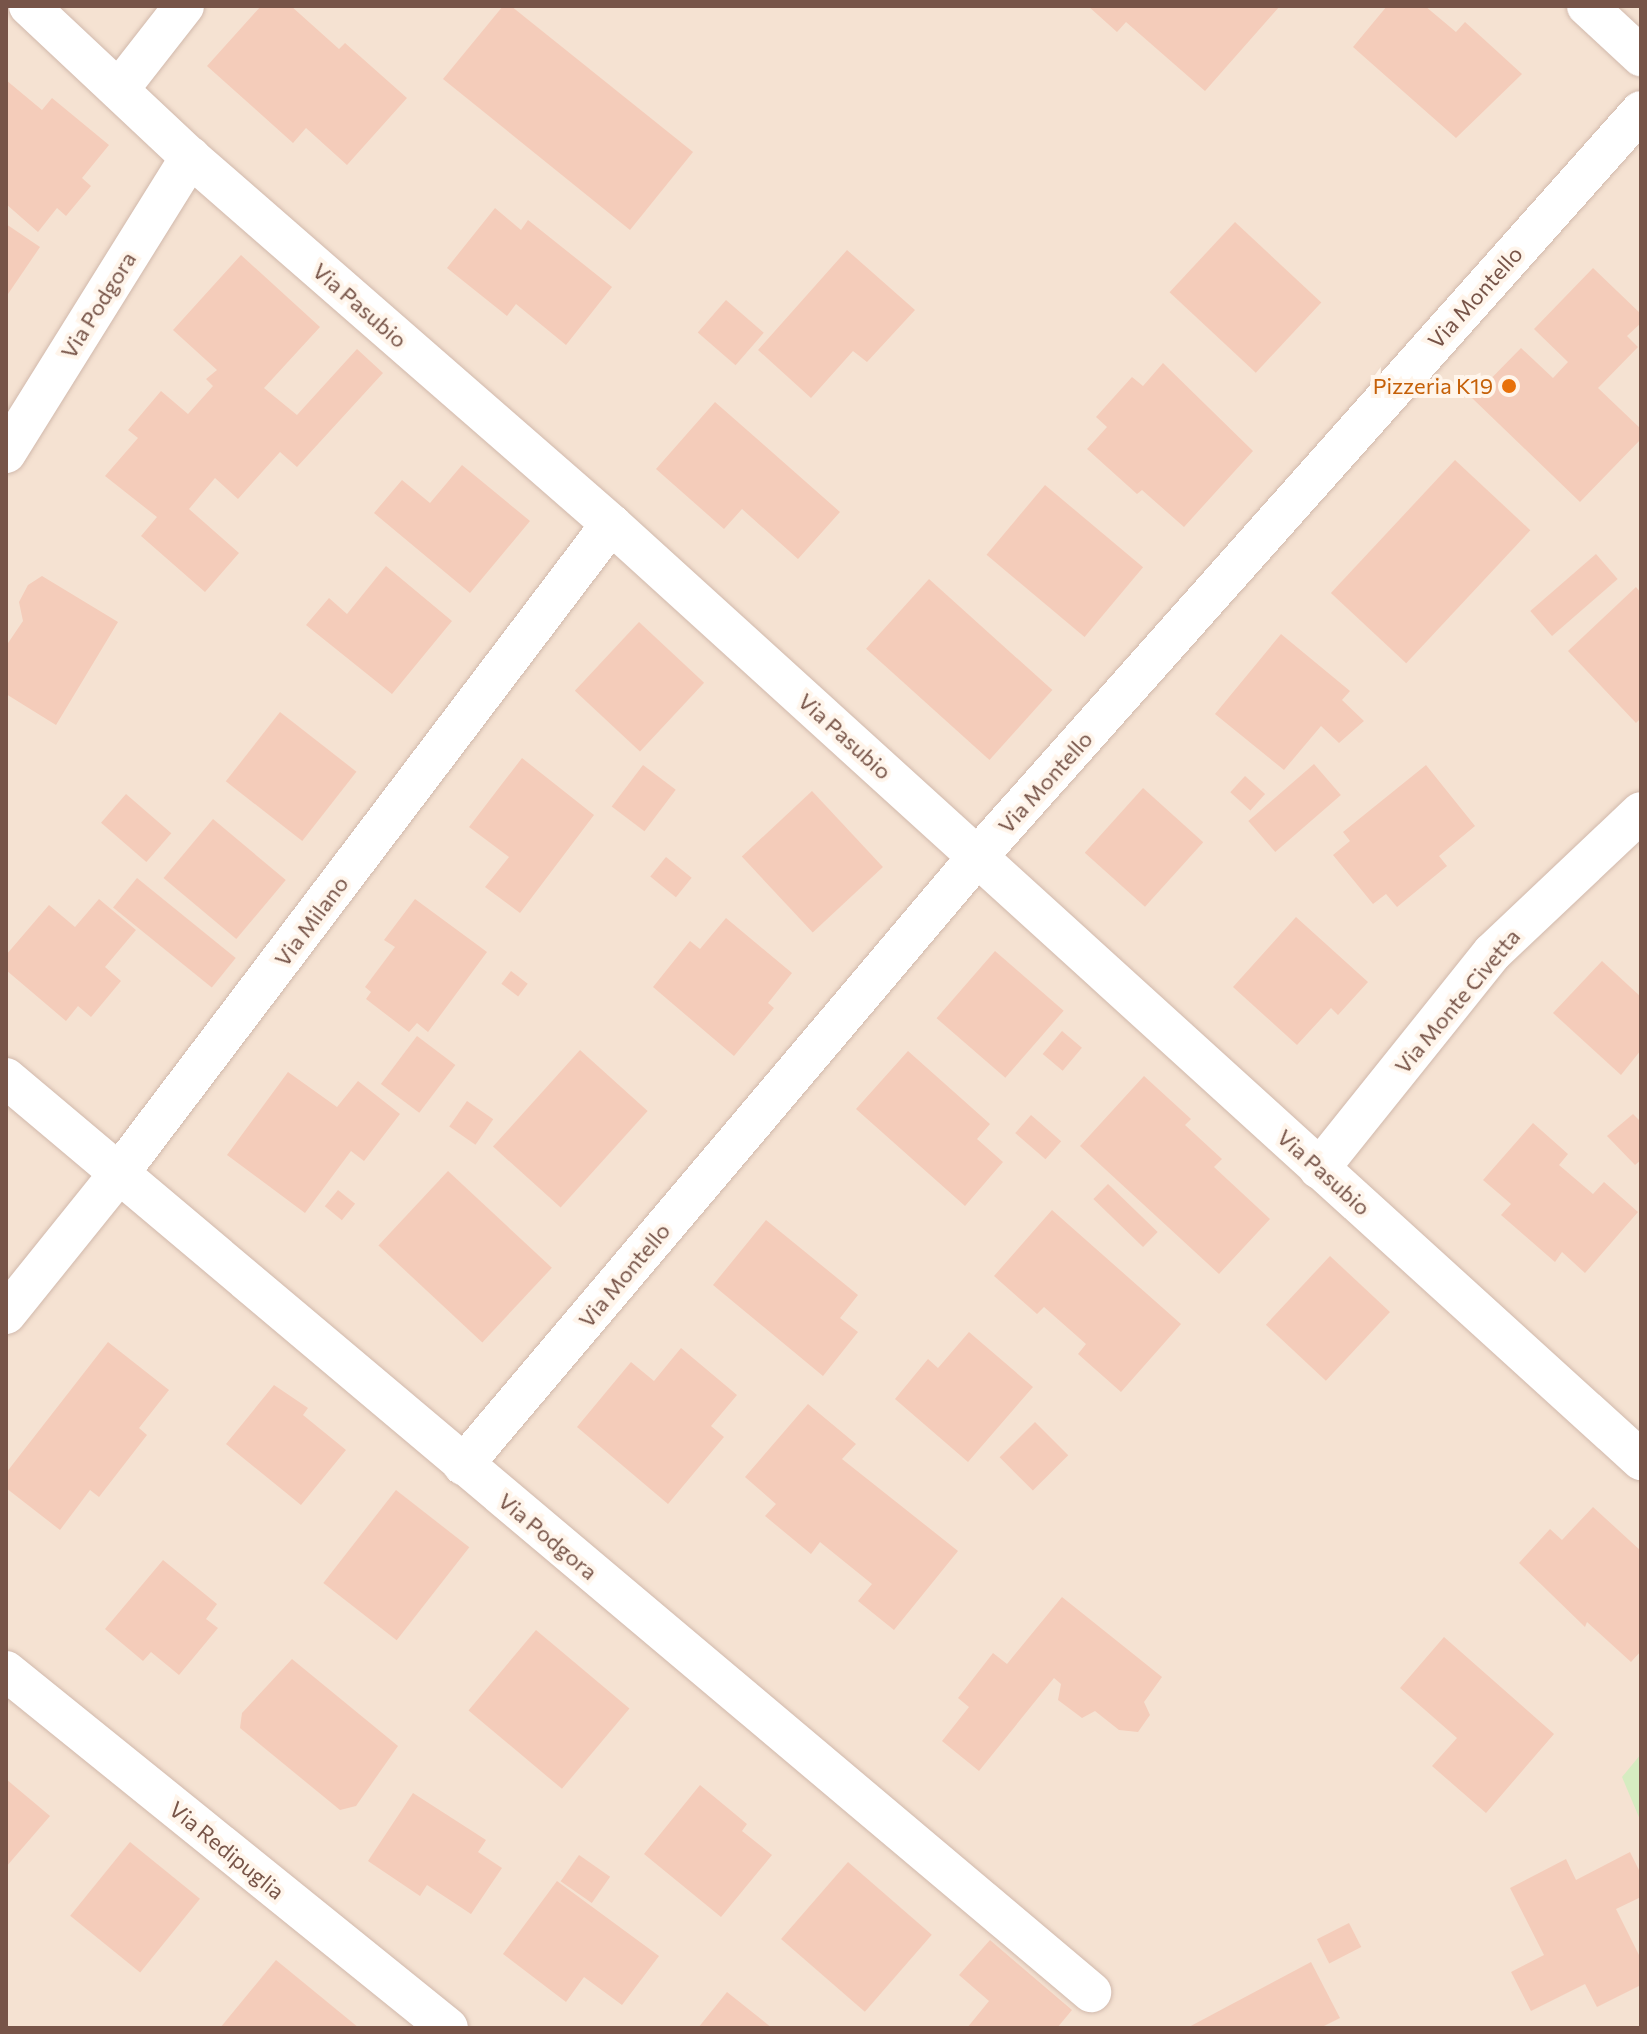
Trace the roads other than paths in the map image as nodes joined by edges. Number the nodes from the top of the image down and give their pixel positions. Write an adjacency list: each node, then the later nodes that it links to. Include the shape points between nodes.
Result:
1 (29, 6): 5 (street, Via Pasubio)
2 (184, 6): 5 (street)
3 (1587, 6): 4 (street)
4 (1641, 56)
5 (120, 88): 7 (street, Via Pasubio)
6 (1641, 111): 11 (street, Via Montello)
7 (190, 157): 8 (street, Via Podgora); 9 (street, Via Pasubio)
8 (6, 453)
9 (611, 524): 11 (street, Via Pasubio); 14 (street, Via Milano)
10 (1641, 812): 13 (street, Via Monte Civetta, via 1492,953)
11 (978, 856): 13 (street, Via Pasubio); 17 (street, Via Montello)
12 (6, 1078): 14 (street, Via Podgora)
13 (1319, 1169): 16 (street, Via Pasubio)
14 (120, 1172): 15 (street, Via Milano); 17 (street, Via Podgora)
15 (6, 1314)
16 (1641, 1460)
17 (463, 1465): 19 (street, Via Podgora)
18 (6, 1671): 20 (street, Via Redipuglia)
19 (1091, 1992)
20 (448, 2028)

